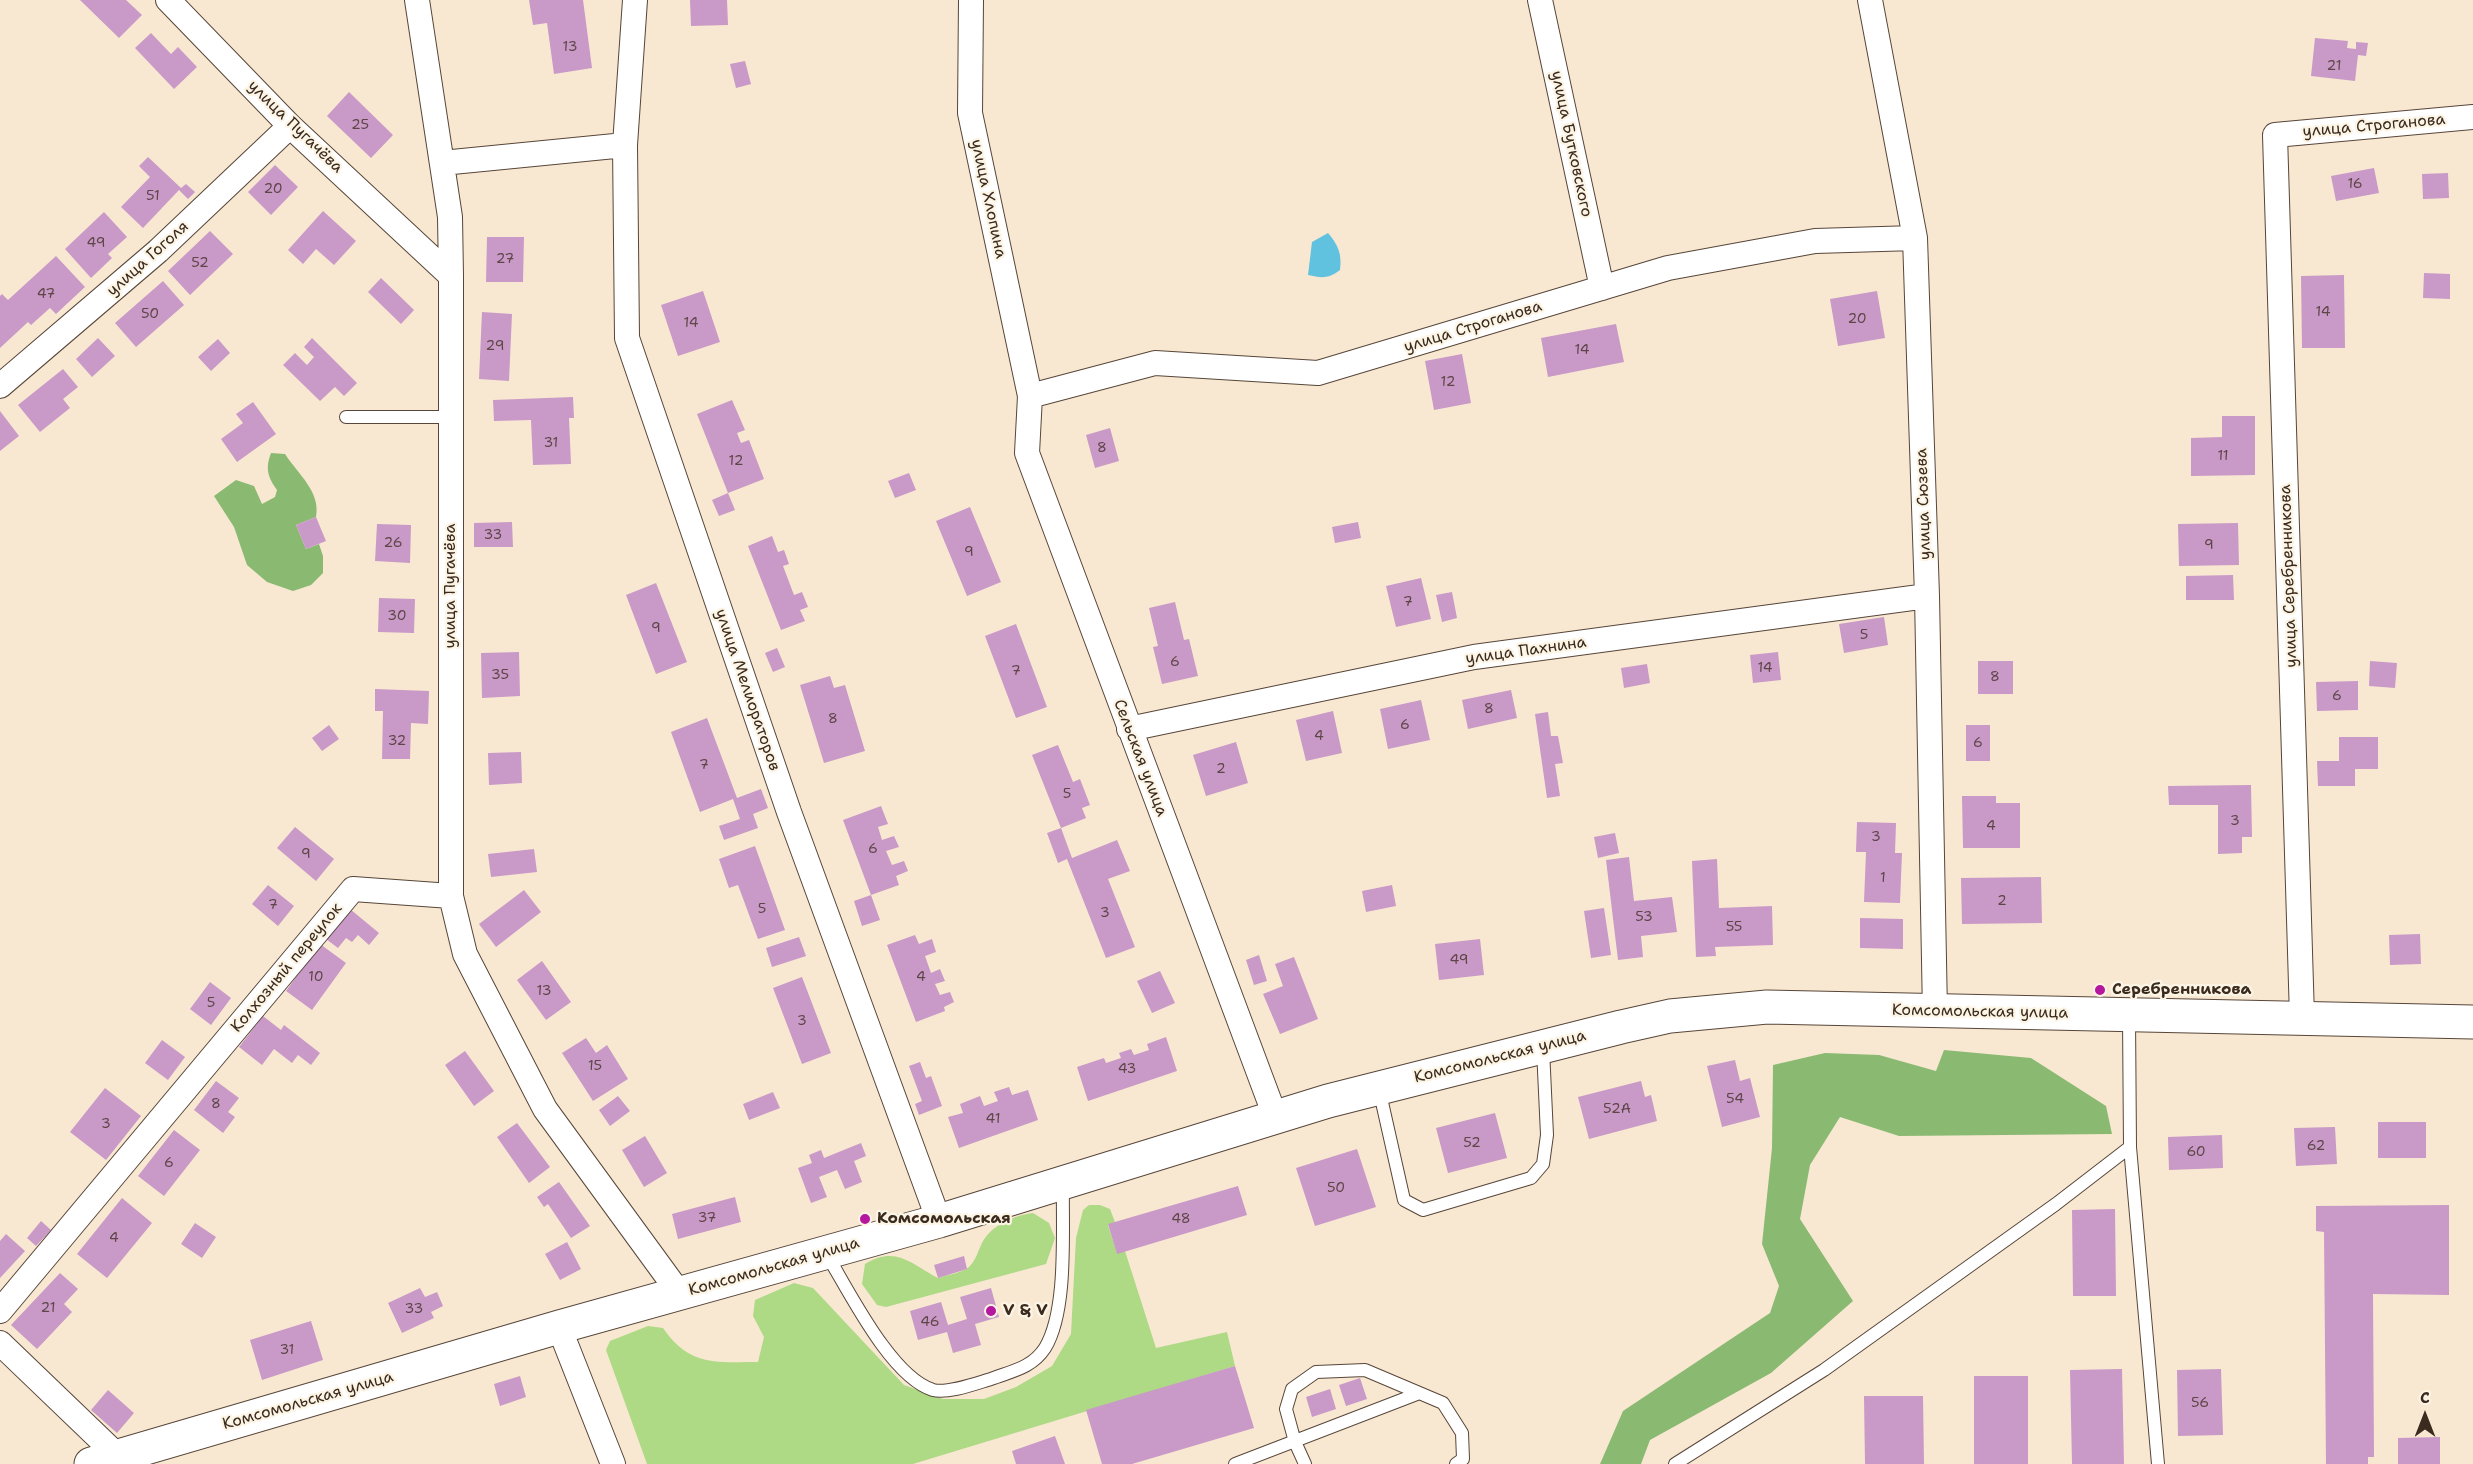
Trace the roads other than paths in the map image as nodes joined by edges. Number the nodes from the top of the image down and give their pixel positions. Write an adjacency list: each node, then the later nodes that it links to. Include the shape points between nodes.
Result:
1 (168, 0): 8 (street, улица Пугачёва)
2 (417, 0): 11 (street, улица Пугачёва)
3 (635, 0): 10 (street, улица Мелиораторов)
4 (971, 0): 16 (street, улица Хлопина, via 970,113)
5 (1540, 0): 14 (street, улица Бутковского)
6 (1870, 0): 12 (street, улица Сюзева)
7 (2473, 117): 9 (street, улица Строганова)
8 (290, 126): 13 (street, улица Пугачёва); 15 (street, улица Гоголя, via 158,251)
9 (2275, 135): 24 (street, улица Серебренникова)
10 (625, 145): 11 (street); 31 (street, улица Мелиораторов, via 627,338 789,812)
11 (442, 163): 13 (street, улица Пугачёва, via 450,217)
12 (1915, 238): 14 (street, улица Строганова, via 1815,241 1668,268); 19 (street, улица Сюзева)
13 (451, 276): 18 (street, улица Пугачёва)
14 (1602, 288): 16 (street, улица Строганова, via 1318,373 1155,363)
15 (0, 386)
16 (1030, 396): 20 (street, Сельская улица, via 1028,453)
17 (346, 417): 18 (lane)
18 (451, 417): 21 (street, улица Пугачёва)
19 (1927, 596): 20 (street, улица Пахнина, via 1474,657); 22 (street, улица Сюзева)
20 (1129, 729): 28 (street, Сельская улица)
21 (452, 896): 33 (street, via 465,954 545,1109); 34 (street, Колхозный переулок, via 353,890)
22 (1935, 1012): 23 (main road, Комсомольская улица); 26 (main road, Комсомольская улица, via 1767,1007 1719,1010 1670,1016)
23 (2129, 1016): 24 (main road, Комсомольская улица); 29 (lane)
24 (2302, 1017): 25 (main road, Комсомольская улица)
25 (2473, 1022)
26 (1543, 1045): 27 (main road, Комсомольская улица); 27 (lane, via 1547,1135 1543,1164 1531,1178 1424,1210 1404,1200)
27 (1378, 1088): 28 (main road, Комсомольская улица)
28 (1275, 1116): 30 (main road, Комсомольская улица)
29 (2130, 1147): 44 (lane, via 1824,1370); 45 (lane)
30 (1063, 1184): 31 (main road, Комсомольская улица); 32 (lane, via 1059,1307 1045,1347 1029,1366 964,1388 934,1390 909,1374 879,1343)
31 (939, 1221): 32 (main road, Комсомольская улица)
32 (825, 1251): 33 (main road, Комсомольская улица)
33 (680, 1294): 35 (main road, Комсомольская улица)
34 (0, 1311)
35 (559, 1327): 39 (main road, Комсомольская улица); 41 (street)
36 (0, 1343): 39 (street)
37 (1418, 1394): 38 (lane); 38 (lane, via 1365,1370 1316,1372 1292,1389 1286,1409); 43 (lane, via 1443,1403 1462,1433 1463,1459)
38 (1295, 1442): 40 (lane); 42 (lane)
39 (112, 1461)
40 (1241, 1463)
41 (613, 1464)
42 (1305, 1464)
43 (1456, 1464)
44 (1676, 1464)
45 (2158, 1464)

